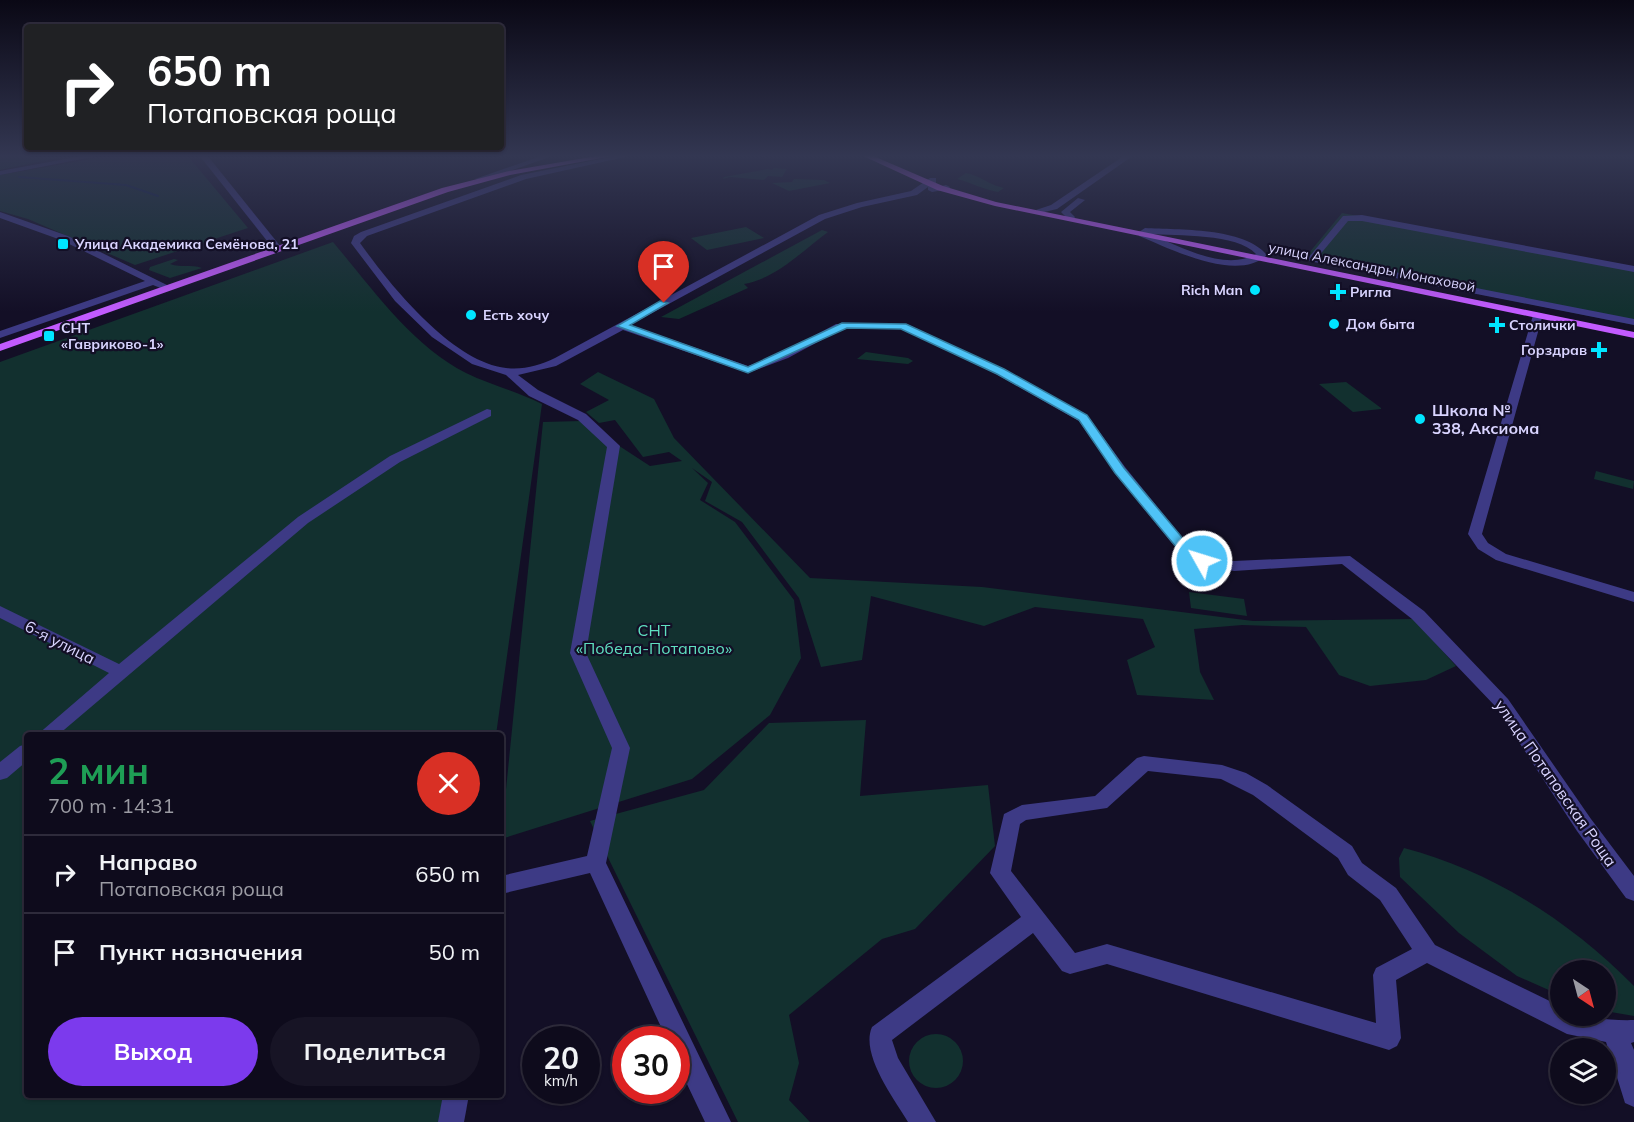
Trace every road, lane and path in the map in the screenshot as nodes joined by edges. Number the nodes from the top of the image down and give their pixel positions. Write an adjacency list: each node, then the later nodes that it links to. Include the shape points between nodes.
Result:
1 (245, 207): 15 (street)
2 (396, 207): 13 (main road)
3 (419, 207): 13 (street)
4 (432, 207): 26 (street, via 364,234 355,243 421,322 480,363)
5 (851, 207): 22 (street, via 822,217)
6 (1012, 207): 14 (main road, улица Александры Монаховой)
7 (1028, 207): 10 (main road, улица Александры Монаховой)
8 (1052, 207): 10 (street)
9 (1076, 207): 11 (street)
10 (1040, 210): 11 (main road, улица Александры Монаховой)
11 (1069, 213): 14 (main road, улица Александры Монаховой)
12 (0, 216): 18 (street, via 59,236)
13 (356, 221): 15 (main road)
14 (1143, 233): 16 (main road, улица Александры Монаховой); 16 (street, via 1210,260 1242,263)
15 (278, 249): 19 (main road)
16 (1261, 257): 20 (main road, улица Александры Монаховой); 23 (main road, улица Александры Монаховой)
17 (1634, 269): 21 (street, via 1362,218 1346,218 1312,259)
18 (154, 281): 19 (street); 24 (street)
19 (168, 288): 25 (main road)
20 (1538, 314): 23 (main road, улица Александры Монаховой); 28 (street, via 1475,531 1479,542 1501,557)
21 (1634, 321)
22 (622, 326): 26 (street, via 548,366); 36 (street, улица Потаповская Роща, via 748,370 840,326 903,326 1000,372 1083,418 1185,550 1202,561 1233,566 1345,559 1418,615 1502,702)
23 (1634, 333)
24 (0, 335)
25 (0, 348)
26 (509, 372): 34 (street, via 517,383 582,418 614,446 578,653 621,748)
27 (487, 413): 30 (street, via 395,459 311,514)
28 (1634, 597)
29 (0, 611): 30 (street, 6-я улица)
30 (120, 672): 31 (street)
31 (49, 732)
32 (24, 753): 33 (street)
33 (0, 773)
34 (596, 863): 35 (street); 43 (street)
35 (504, 884)
36 (1634, 892)
37 (1035, 919): 38 (street, via 1070,964 1107,954 1389,1038 1384,975); 38 (street, via 1000,873 1011,820 1022,813 1100,803 1144,764 1222,772 1255,787 1345,852 1355,869 1388,894); 44 (street, via 880,1035 884,1055)
38 (1427, 952): 39 (street, via 1575,1026)
39 (1624, 1032): 40 (street, via 1623,1053)
40 (1634, 1094)
41 (455, 1098): 42 (street)
42 (451, 1122)
43 (718, 1122)
44 (923, 1122)

